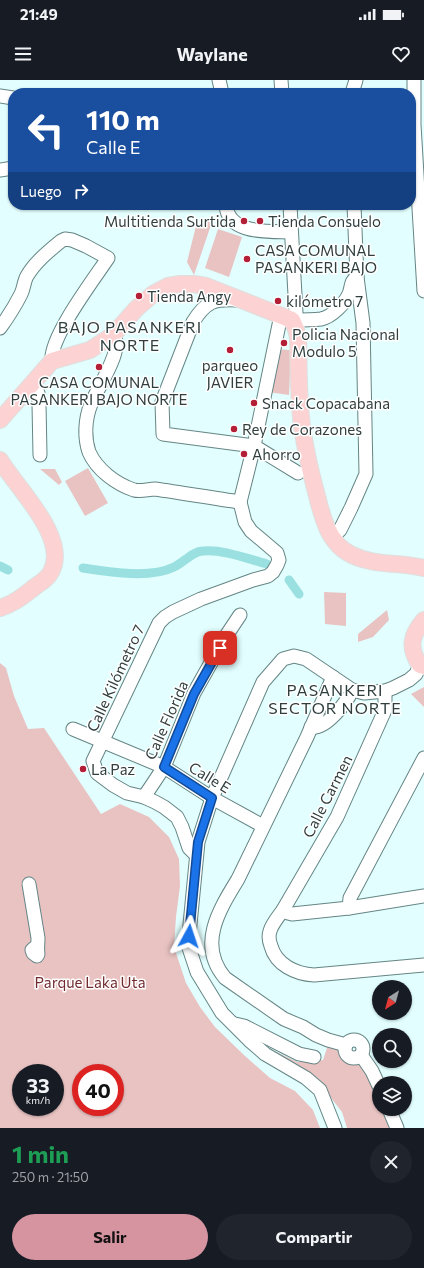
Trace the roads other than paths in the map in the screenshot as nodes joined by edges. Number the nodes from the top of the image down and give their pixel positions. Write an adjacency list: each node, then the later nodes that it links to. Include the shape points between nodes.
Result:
1 (416, 158): 7 (street)
2 (227, 210): 5 (street, via 235,223 247,229)
3 (290, 210): 5 (street, Calle Kilómetro 7)
4 (354, 210): 6 (street)
5 (291, 232): 9 (street, Calle Kilómetro 7, via 296,313)
6 (357, 277): 9 (street, via 352,282 350,293 344,302 323,319); 20 (street, via 363,323 366,474 340,530)
7 (424, 291)
8 (239, 300): 9 (main road); 11 (main road, via 218,290 194,284 168,286 153,294); 15 (street, via 217,300 210,303 200,311 193,322 162,402 163,434)
9 (287, 318): 15 (street, Calle Kilómetro 7); 20 (main road, via 296,329 298,338 302,426 310,471 322,518)
10 (0, 328): 12 (street, via 27,277 61,240 72,240 108,258 70,314 52,352)
11 (112, 335): 12 (main road, via 90,350); 19 (street, via 116,340 115,353 94,395 87,416 87,443 95,464 116,481 136,491 153,489)
12 (52, 361): 13 (main road)
13 (33, 382): 14 (main road); 16 (street, via 38,393)
14 (0, 419)
15 (254, 446): 18 (street); 19 (street, Calle Kilómetro 7)
16 (40, 455)
17 (0, 460): 22 (main road, via 38,510 53,544 55,556 54,565 47,578 11,605)
18 (298, 473)
19 (240, 502): 31 (street, Calle Kilómetro 7, via 245,522 251,531 277,553 279,560 275,569 268,576 201,599 165,617 154,631)
20 (332, 538): 21 (main road, via 344,550 363,559)
21 (424, 568)
22 (0, 608)
23 (240, 615): 33 (street, Calle Florida, via 194,694)
24 (424, 620): 25 (main road, via 417,628 412,643 415,658)
25 (422, 666): 28 (street, via 409,680)
26 (333, 677): 27 (street); 29 (street); 35 (street, via 306,659 294,656 283,659 274,668 263,682)
27 (352, 690): 28 (street, via 364,693); 29 (street, via 332,717 317,727)
28 (384, 691): 41 (street, Calle Carmen, via 385,710 337,817)
29 (311, 727): 36 (street)
30 (73, 729): 31 (street, Calle E)
31 (103, 741): 33 (street, Calle E); 34 (street, Calle Kilómetro 7, via 93,761 97,773 114,785)
32 (424, 758): 40 (street, via 350,898)
33 (164, 767): 34 (street, Calle Florida); 35 (street, Calle E)
34 (144, 797): 37 (street, Calle Kilómetro 7, via 177,817 189,848)
35 (212, 798): 36 (street, Calle E); 37 (street)
36 (263, 826): 46 (street, via 214,923 211,938 218,970 225,978 284,1019 328,1040 346,1045 345,1050 353,1058 361,1055)
37 (196, 855): 44 (street, via 188,945 197,972 222,1013)
38 (29, 884): 42 (street, via 38,938)
39 (424, 896): 40 (street)
40 (348, 908): 41 (street, via 292,914)
41 (283, 910): 43 (street, Calle Carmen, via 268,938 277,959 297,973 314,975)
42 (37, 949)
43 (424, 965)
44 (233, 1024): 45 (street, via 244,1026 299,1054); 48 (street, via 265,1054 306,1078 320,1090)
45 (314, 1058)
46 (374, 1076)
47 (392, 1116): 49 (street)
48 (335, 1128)
49 (397, 1128)

